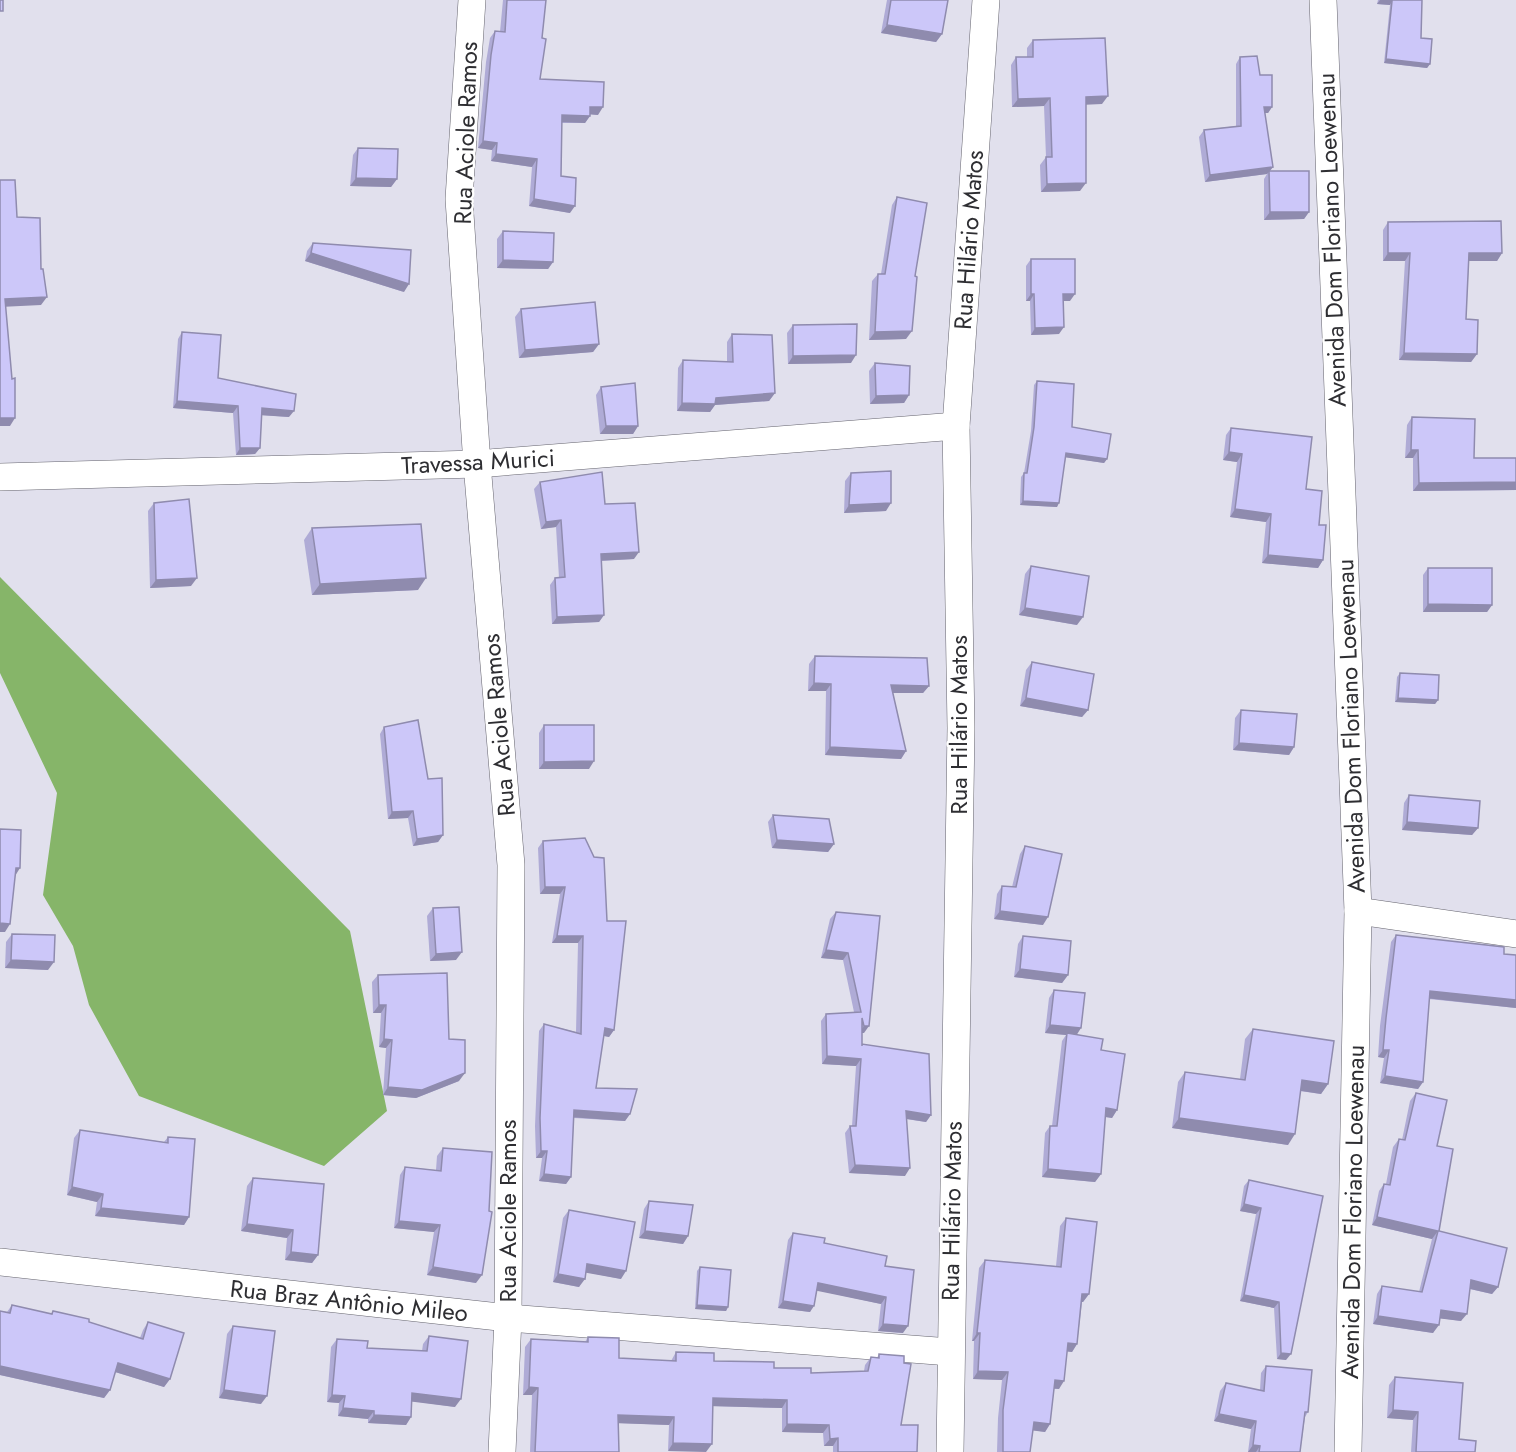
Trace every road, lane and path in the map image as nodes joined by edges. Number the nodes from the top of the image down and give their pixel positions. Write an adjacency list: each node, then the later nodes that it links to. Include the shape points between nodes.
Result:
1 (472, 0): 5 (street, Rua Aciole Ramos, via 459,199)
2 (986, 0): 4 (street, Rua Hilário Matos)
3 (1323, 0): 7 (street, Avenida Dom Floriano Loewenau)
4 (956, 426): 5 (street, Travessa Murici); 11 (street, Rua Hilário Matos, via 961,728)
5 (477, 464): 6 (street, Travessa Murici); 10 (street, Rua Aciole Ramos, via 511,865)
6 (0, 477)
7 (1358, 911): 8 (street); 14 (street, Avenida Dom Floriano Loewenau)
8 (1516, 934)
9 (0, 1262): 10 (street, Rua Braz Antônio Mileo)
10 (508, 1318): 11 (street, Rua Braz Antônio Mileo); 12 (street, Rua Aciole Ramos)
11 (950, 1352): 13 (street, Rua Hilário Matos)
12 (501, 1452)
13 (950, 1452)
14 (1348, 1452)

